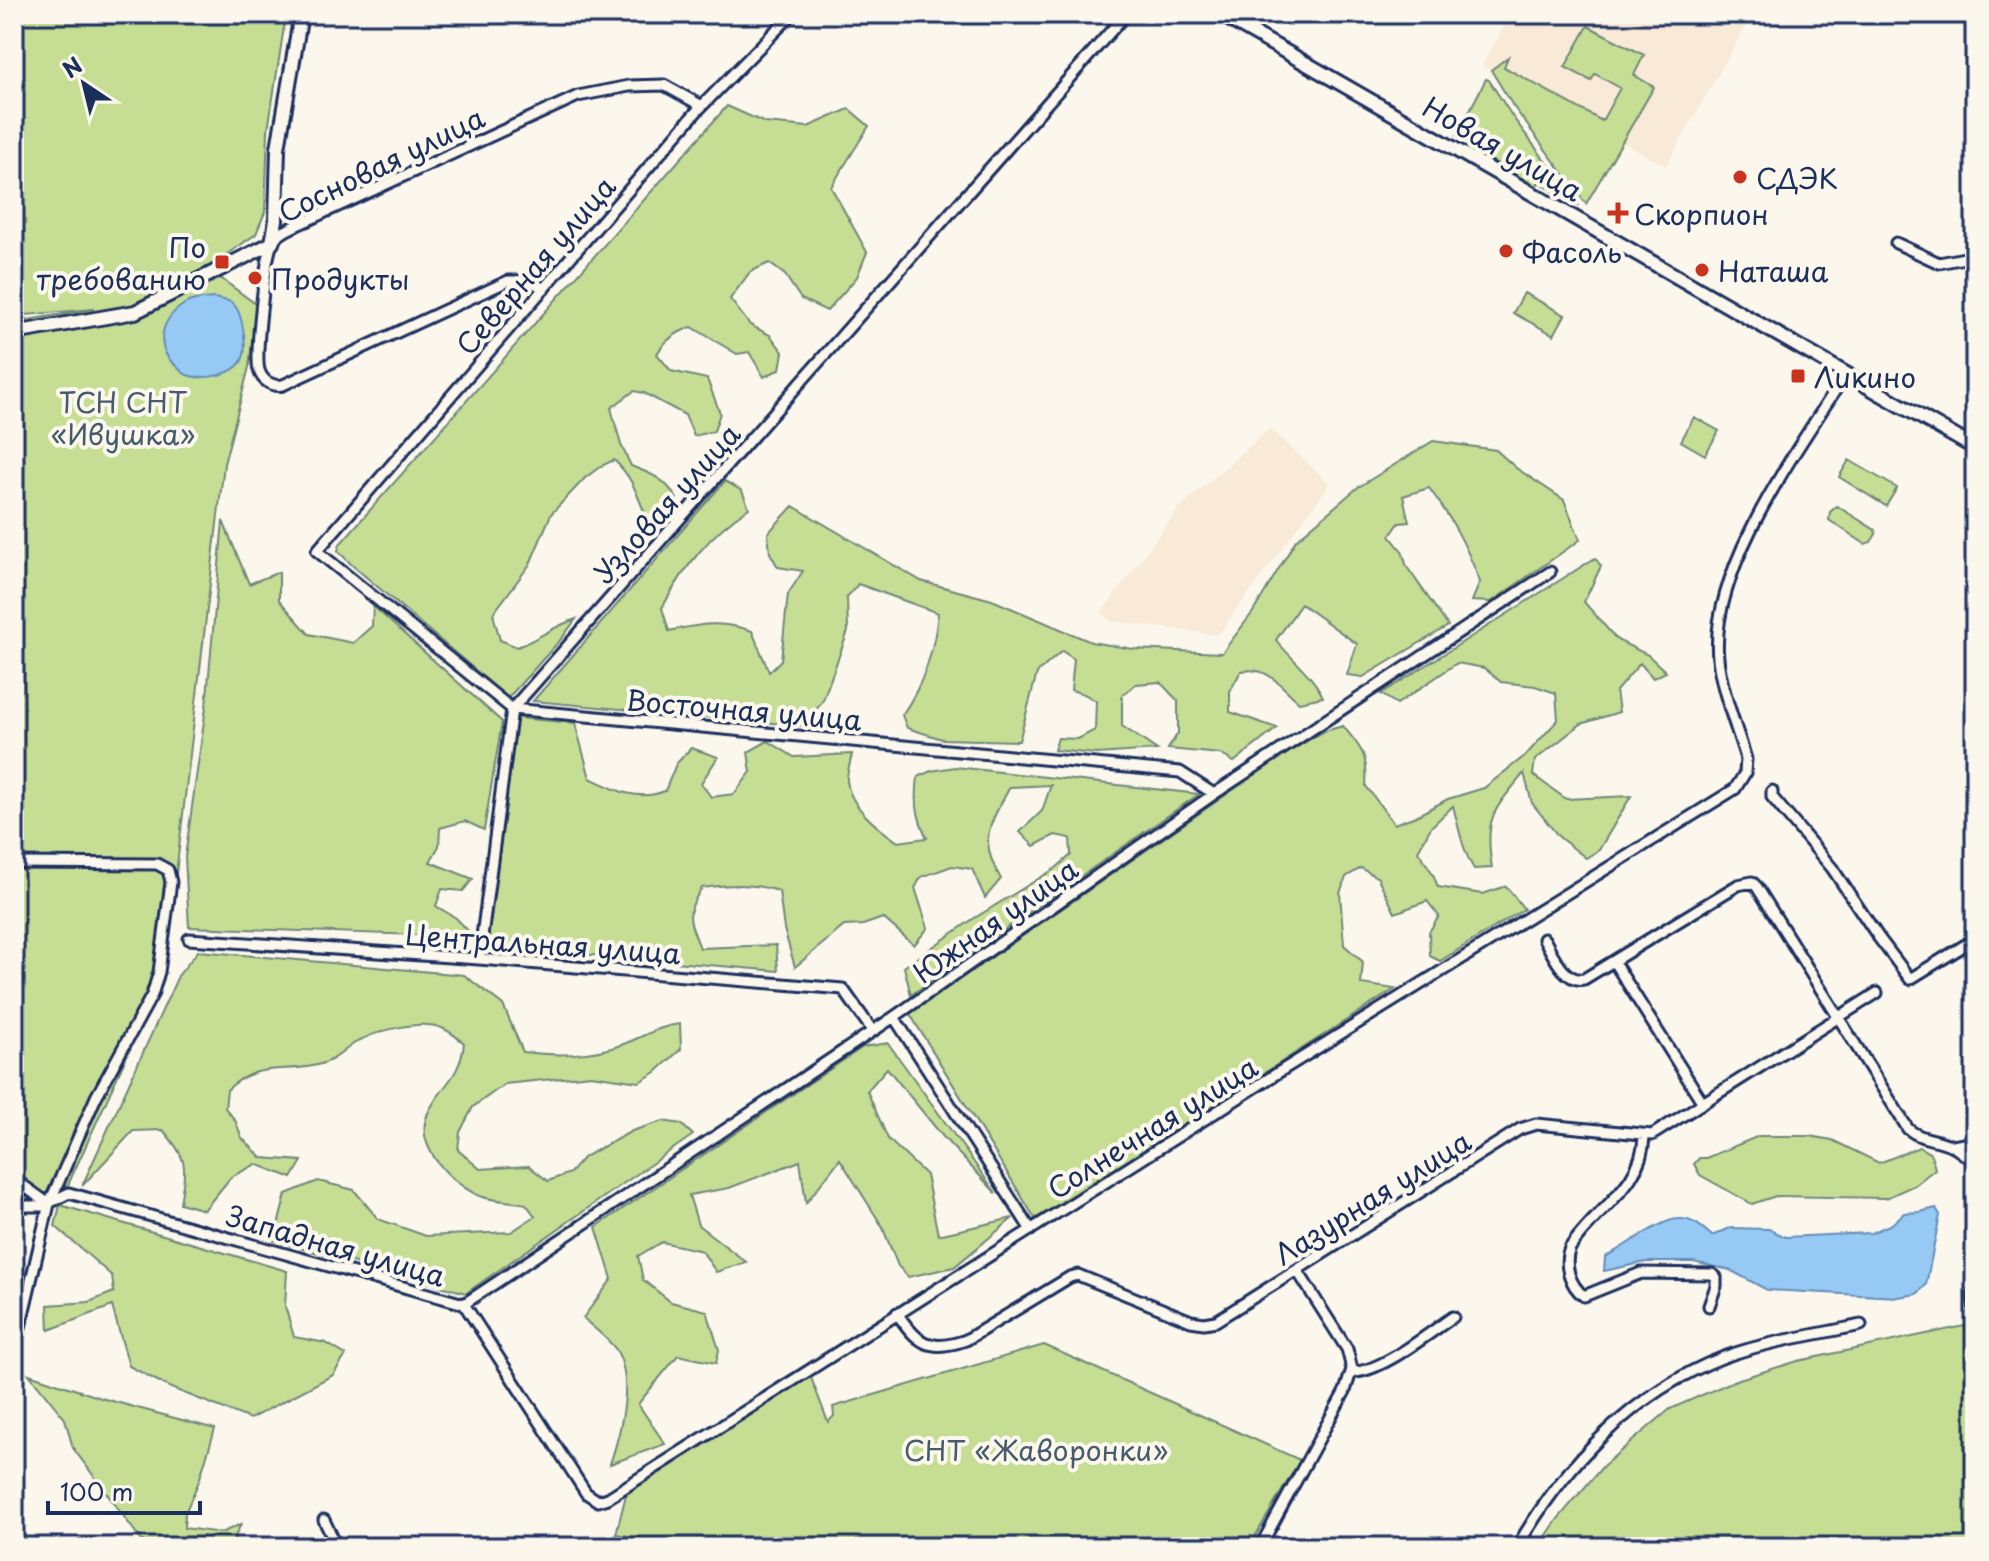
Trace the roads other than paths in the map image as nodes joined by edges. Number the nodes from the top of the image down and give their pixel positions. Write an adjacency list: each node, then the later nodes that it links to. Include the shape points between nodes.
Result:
1 (301, 14): 6 (street, via 278,148)
2 (792, 14): 5 (street, Северная улица)
3 (1126, 14): 14 (street, Узловая улица)
4 (1220, 14): 11 (street, Новая улица)
5 (702, 106): 6 (street, Сосновая улица, via 664,85 578,96 319,215); 9 (street, Северная улица)
6 (272, 243): 9 (street, Сосновая улица, via 258,357 261,375 275,386 508,281 531,281); 10 (street, via 135,312)
7 (1896, 243): 8 (street, via 1939,263)
8 (1975, 256)
9 (544, 289): 14 (street, Северная улица, via 317,551)
10 (14, 333)
11 (1845, 375): 12 (street, Новая улица); 35 (street, Солнечная улица, via 1768,499 1727,585 1718,659 1746,764 1731,792)
12 (1975, 448)
13 (1550, 572): 16 (street, Южная улица)
14 (512, 709): 16 (street, Восточная улица, via 1180,772); 21 (street)
15 (1772, 791): 20 (street, via 1910,979)
16 (1214, 794): 24 (street, Южная улица)
17 (14, 863): 33 (street, via 150,863 165,867 171,882 152,995 96,1097)
18 (189, 939): 21 (street, Центральная улица)
19 (1544, 939): 22 (street, via 1573,979 1584,979)
20 (1975, 939)
21 (479, 959): 26 (street, Центральная улица, via 843,989)
22 (1614, 962): 25 (street, via 1738,885 1752,882); 27 (street)
23 (1877, 993): 25 (street)
24 (894, 1017): 26 (street, Южная улица); 35 (street)
25 (1838, 1019): 27 (street); 30 (street, via 1908,1129)
26 (872, 1030): 39 (street, Южная улица)
27 (1703, 1103): 28 (street)
28 (1644, 1136): 36 (street, Лазурная улица, via 1527,1125); 40 (street, via 1641,1161 1631,1180 1570,1248 1566,1260 1571,1277 1584,1296 1641,1273 1712,1274 1716,1281)
29 (1975, 1142): 30 (street)
30 (1953, 1146): 31 (street)
31 (1975, 1160)
32 (14, 1179): 33 (street)
33 (49, 1204): 34 (street, Западная улица); 39 (street, Западная улица, via 69,1193); 45 (street)
34 (14, 1206)
35 (1031, 1230): 42 (street, Солнечная улица)
36 (1297, 1270): 42 (street, Лазурная улица, via 1216,1321 1204,1323 1078,1275 952,1345 936,1346 912,1336); 46 (street, via 1347,1349)
37 (1975, 1282): 38 (street)
38 (1974, 1296): 41 (street)
39 (464, 1304): 47 (street, Западная улица, via 586,1493)
40 (1709, 1306)
41 (1975, 1312)
42 (897, 1313): 47 (street, Солнечная улица)
43 (1453, 1317): 46 (street, via 1376,1366)
44 (1861, 1325): 51 (street, via 1727,1356 1663,1389 1623,1417 1565,1474)
45 (14, 1353)
46 (1352, 1372): 50 (street)
47 (598, 1501)
48 (324, 1520): 49 (street)
49 (337, 1547)
50 (1260, 1547)
51 (1517, 1547)

